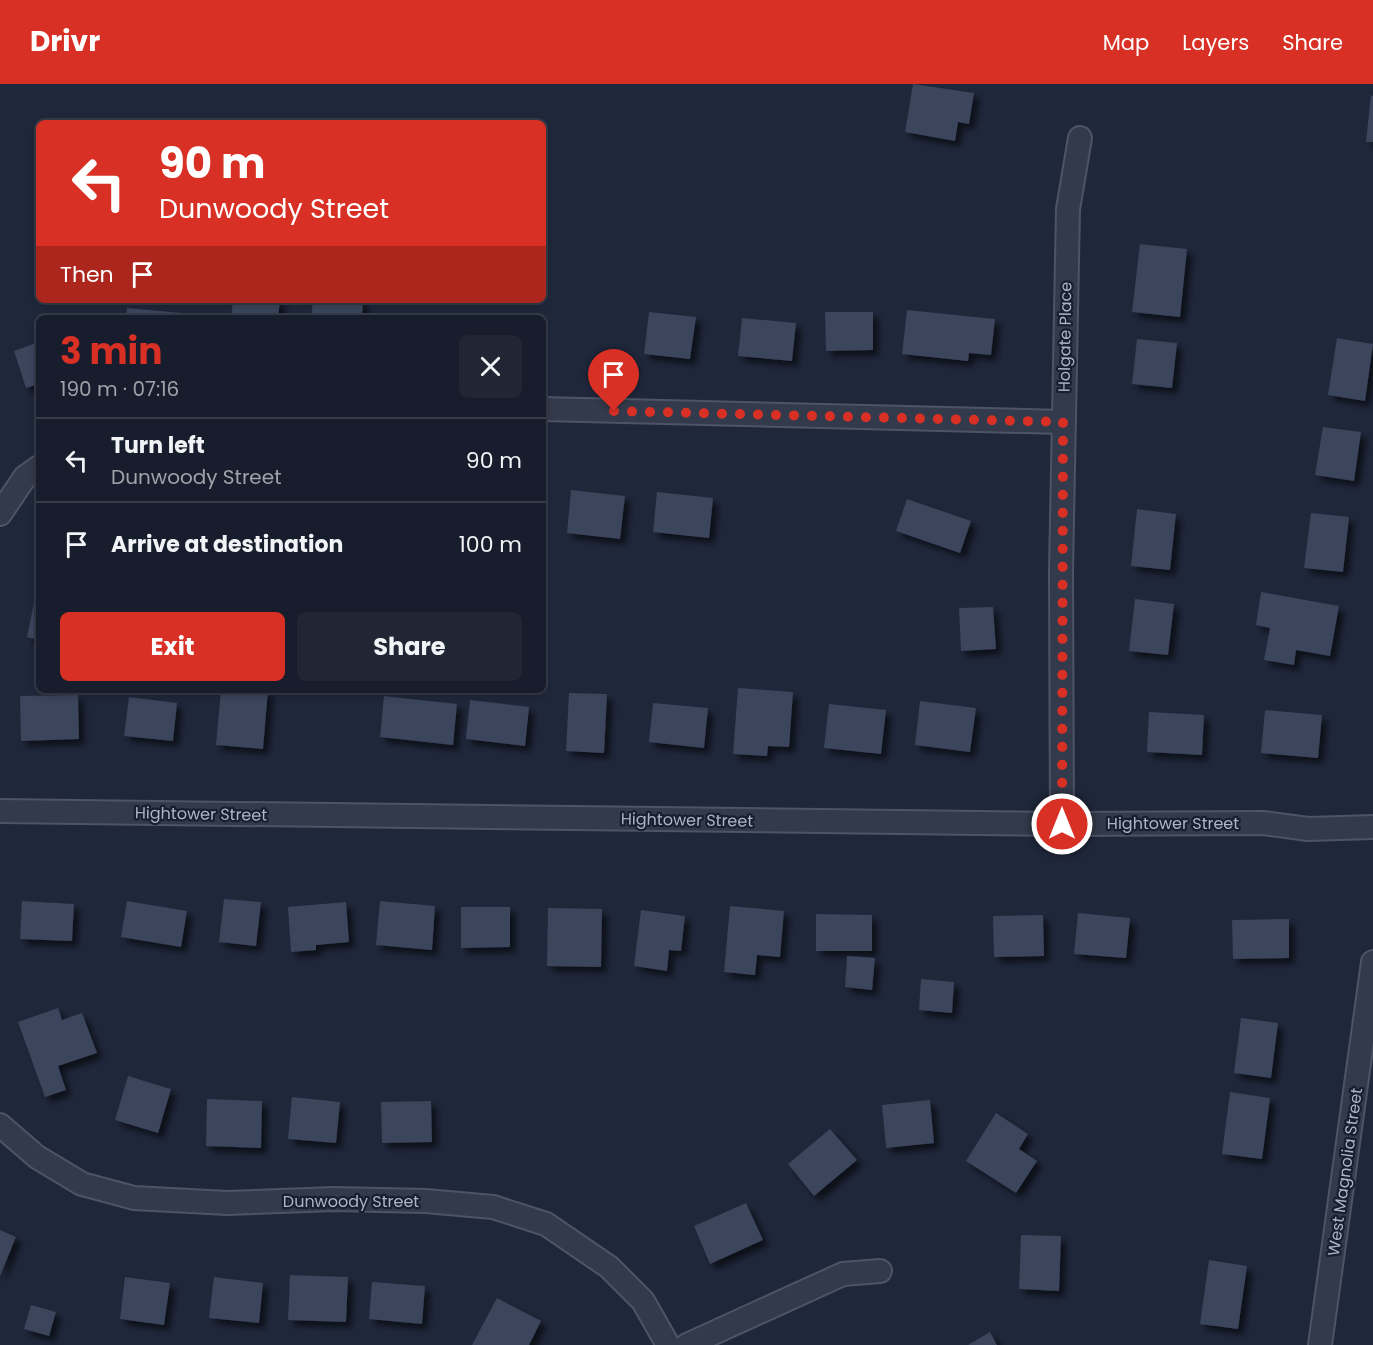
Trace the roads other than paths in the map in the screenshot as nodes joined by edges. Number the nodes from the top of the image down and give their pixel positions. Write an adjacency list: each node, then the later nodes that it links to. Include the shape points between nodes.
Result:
1 (1080, 138): 3 (street, Holgate Place, via 1068,209)
2 (546, 409): 3 (street)
3 (1063, 422): 7 (street, Holgate Place)
4 (36, 469): 5 (street, via 25,477)
5 (0, 514)
6 (0, 811): 7 (street, Hightower Street)
7 (1062, 824): 8 (street, Hightower Street, via 1263,823 1308,830)
8 (1373, 827)
9 (1373, 962): 14 (street, West Magnolia Street)
10 (0, 1125): 12 (street, Dunwoody Street, via 37,1157 82,1184 134,1198 227,1203 426,1201 493,1207 546,1224 609,1267 644,1301)
11 (880, 1271): 13 (street, via 843,1274)
12 (668, 1345)
13 (687, 1345)
14 (1320, 1345)

